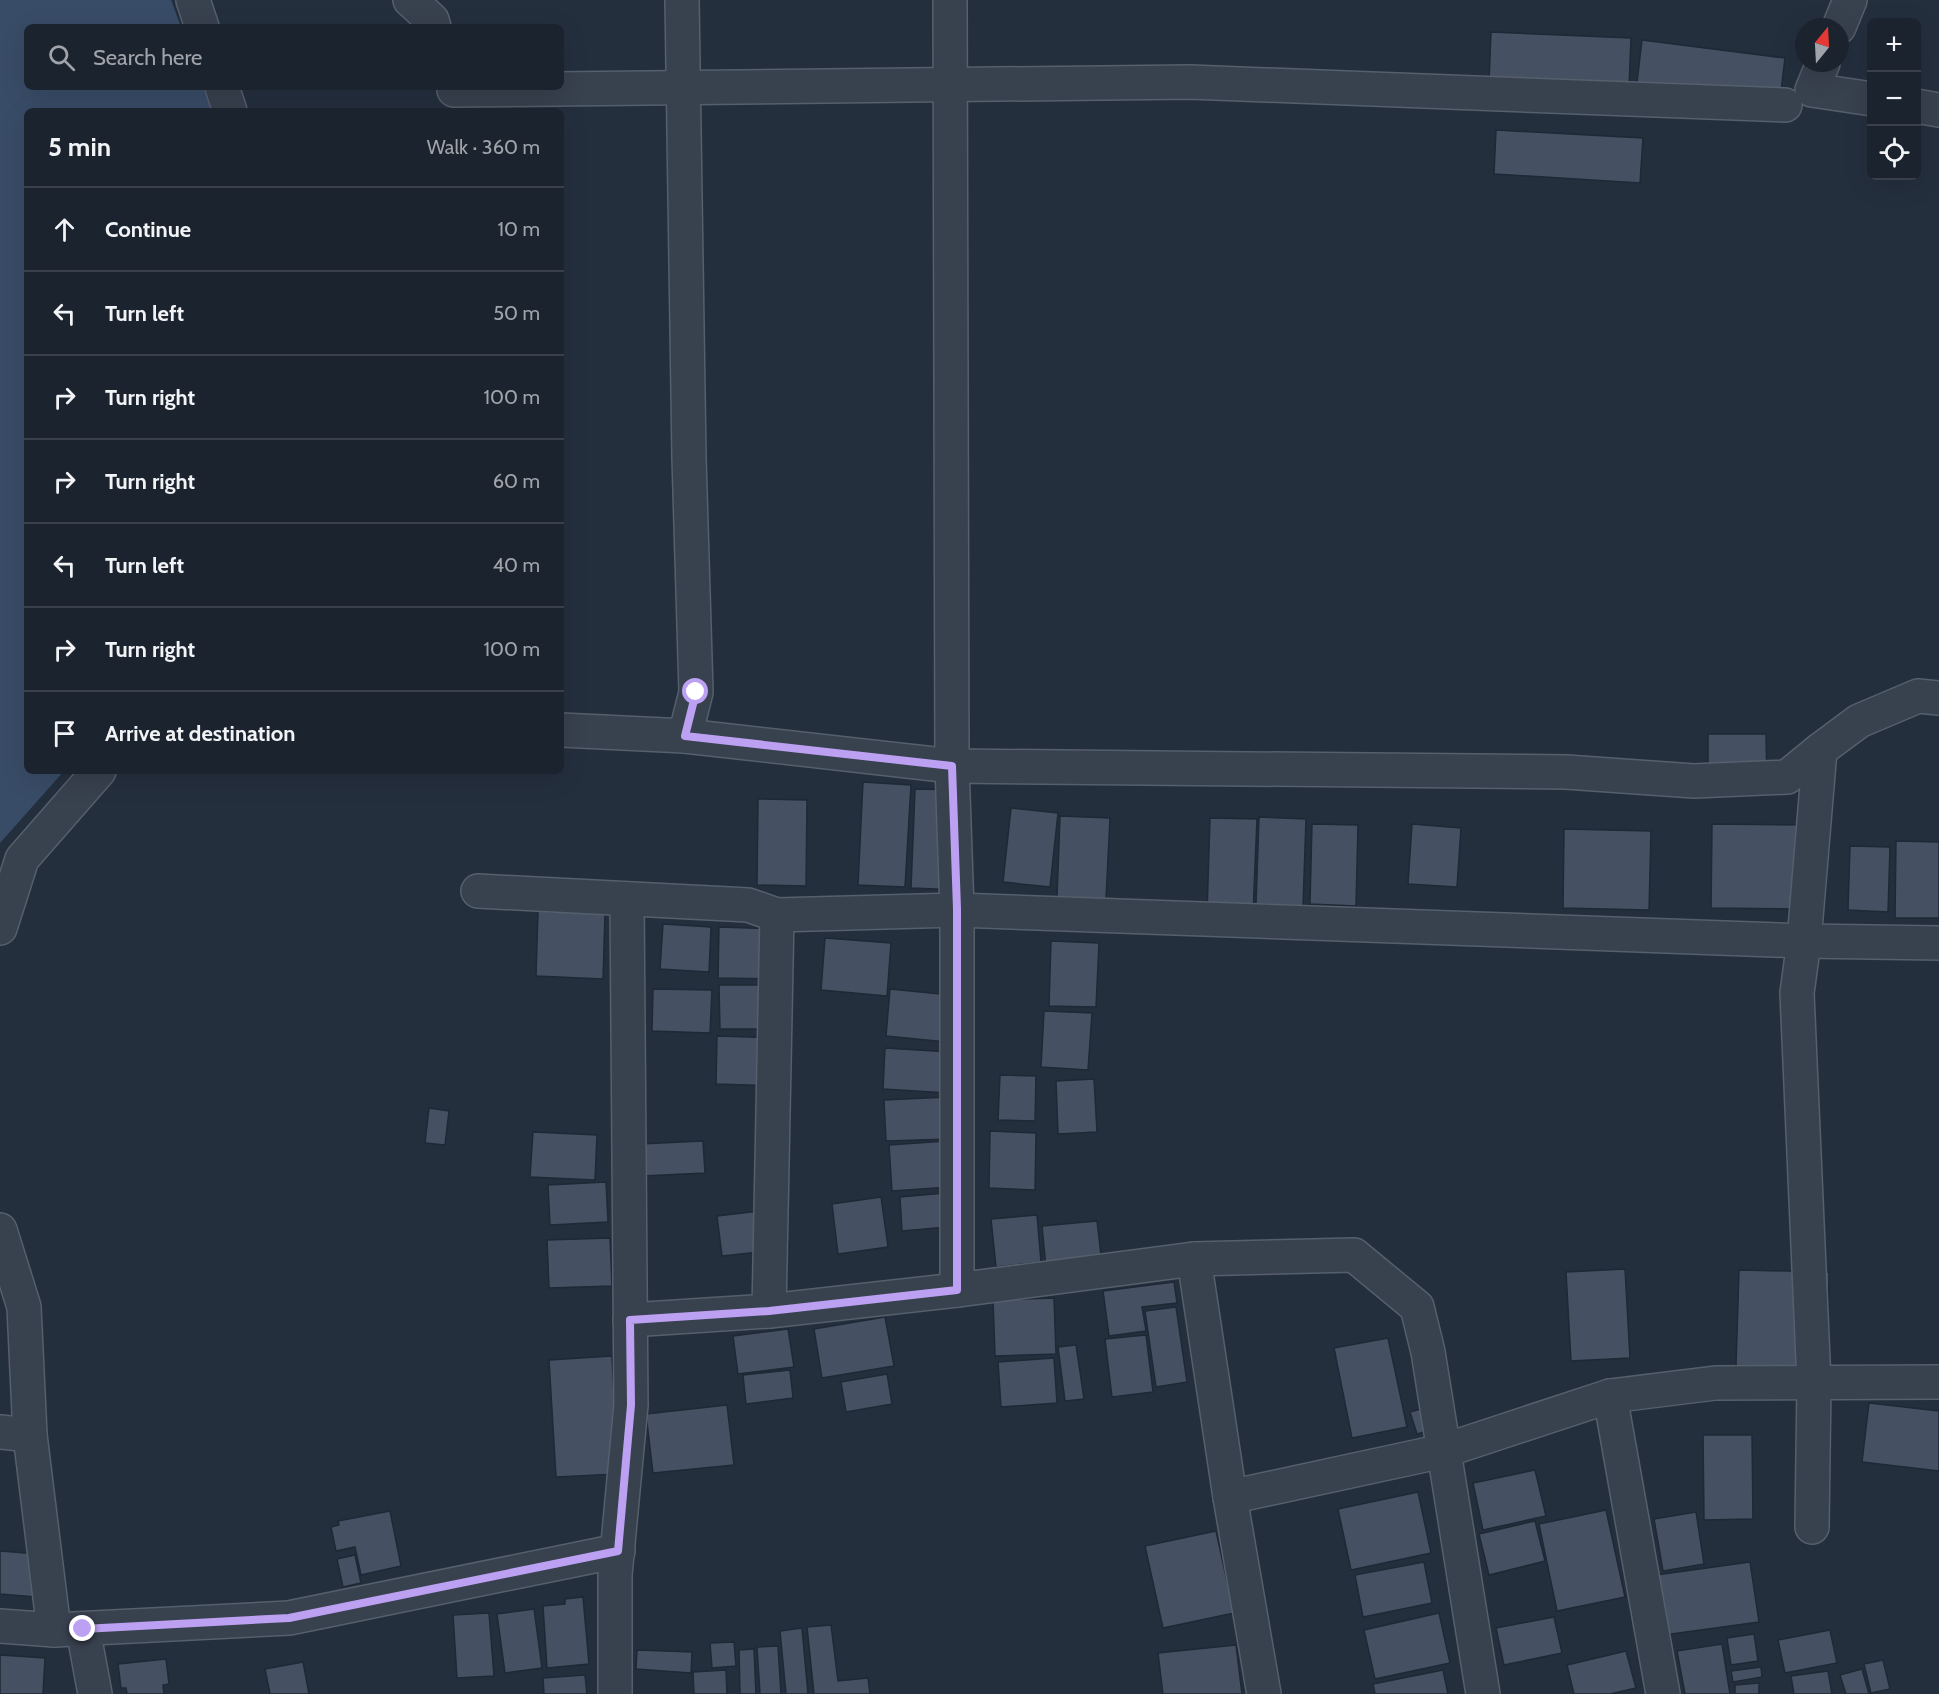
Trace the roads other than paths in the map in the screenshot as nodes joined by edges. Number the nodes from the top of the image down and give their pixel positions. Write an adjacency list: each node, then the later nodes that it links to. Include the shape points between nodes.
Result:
1 (193, 0): 6 (street)
2 (682, 0): 9 (street)
3 (950, 0): 8 (street)
4 (1850, 0): 5 (street)
5 (1843, 18)
6 (201, 24)
7 (1819, 72): 12 (street, via 1812,90)
8 (950, 84): 9 (street); 13 (street, via 1190,82); 21 (street)
9 (684, 89): 11 (street); 19 (street, via 696,692)
10 (223, 90): 15 (street)
11 (452, 96)
12 (1867, 98)
13 (1785, 105)
14 (1921, 107): 16 (street)
15 (229, 108)
16 (1939, 110)
17 (1939, 698): 20 (street, via 1918,696 1859,721)
18 (564, 730): 19 (street)
19 (685, 736): 21 (street)
20 (1820, 750): 21 (street, via 1787,777 1694,781 1566,772); 28 (street)
21 (952, 766): 25 (street)
22 (96, 774): 27 (street, via 22,859)
23 (478, 891): 24 (street)
24 (627, 898): 26 (street, via 748,905); 34 (street)
25 (957, 909): 26 (street); 28 (street); 32 (street)
26 (777, 915): 33 (street)
27 (0, 928)
28 (1804, 941): 29 (street); 36 (street, via 1797,993)
29 (1939, 943)
30 (0, 1230): 38 (street, via 24,1307)
31 (1194, 1259): 32 (street); 39 (street, via 1353,1255 1417,1307); 40 (street)
32 (957, 1290): 33 (street)
33 (769, 1311): 34 (street)
34 (630, 1320): 42 (street, via 631,1405)
35 (1939, 1382): 36 (street)
36 (1814, 1383): 37 (street, via 1715,1383); 41 (street)
37 (1610, 1396): 39 (street); 49 (street)
38 (15, 1433): 44 (street)
39 (1443, 1451): 40 (street); 48 (street)
40 (1230, 1497): 47 (street)
41 (1812, 1527)
42 (618, 1551): 44 (street, via 289,1618); 46 (street)
43 (0, 1626): 44 (street)
44 (69, 1629): 45 (street)
45 (95, 1694)
46 (615, 1694)
47 (1264, 1694)
48 (1483, 1694)
49 (1663, 1694)

